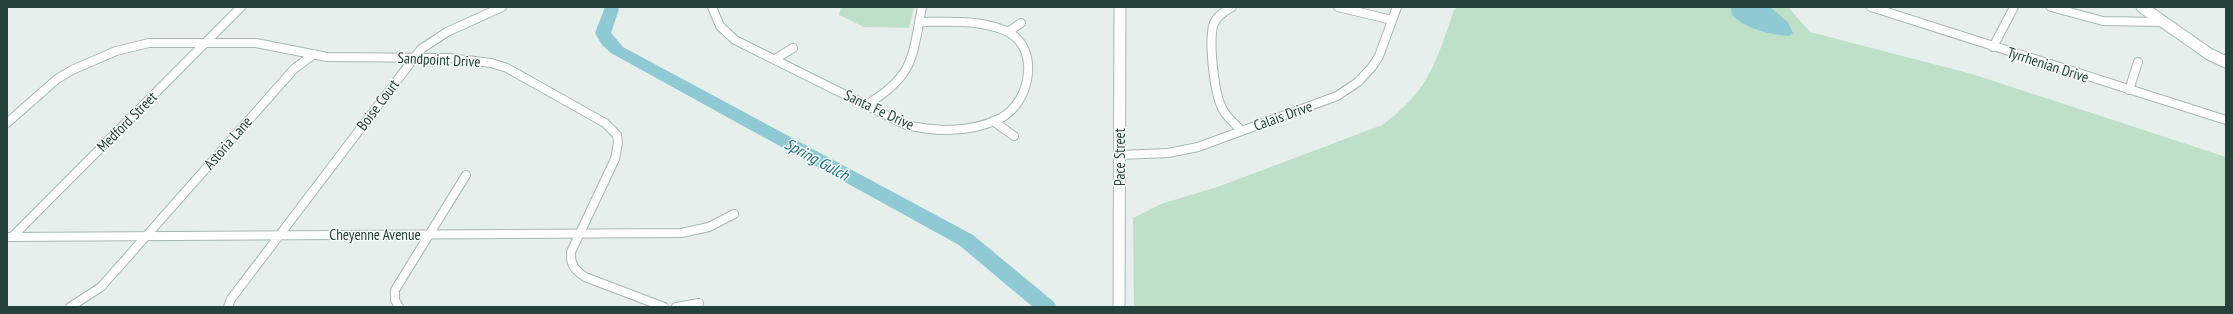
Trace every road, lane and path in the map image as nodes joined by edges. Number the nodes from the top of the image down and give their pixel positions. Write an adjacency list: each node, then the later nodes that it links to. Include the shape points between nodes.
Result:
1 (241, 7): 19 (street, Medford Street)
2 (502, 7): 24 (street, Boise Court, via 442,34)
3 (712, 7): 25 (street, Santa Fe Drive, via 716,22 724,32)
4 (922, 7): 15 (street)
5 (1120, 7): 36 (main road, Pace Street)
6 (1232, 7): 34 (street, via 1217,19 1212,37 1218,97 1227,115)
7 (1338, 7): 14 (street)
8 (1397, 7): 14 (street, Calais Drive)
9 (1871, 7): 20 (street, Tyrrhenian Drive)
10 (2014, 7): 20 (street)
11 (2051, 7): 16 (street, via 2103,21)
12 (2142, 7): 16 (main road)
13 (2150, 7): 16 (main road)
14 (1392, 20): 34 (street, Calais Drive, via 1379,56 1358,82 1337,96)
15 (918, 22): 18 (street, Santa Fe Drive, via 978,23); 30 (street, via 908,66 903,76 894,86)
16 (2164, 22): 23 (main road)
17 (1021, 23): 18 (street)
18 (1008, 32): 32 (street, Santa Fe Drive, via 1020,41 1028,56 1026,83 1023,95 1017,102)
19 (207, 42): 22 (street, Sandpoint Drive, via 256,43); 33 (street, Sandpoint Drive, via 150,44 97,57 57,79); 43 (street, Medford Street)
20 (1993, 47): 29 (street, Tyrrhenian Drive)
21 (793, 48): 25 (street)
22 (314, 54): 24 (street, Sandpoint Drive, via 343,58); 42 (street, Astoria Lane, via 294,69)
23 (2209, 54): 27 (main road); 28 (main road, via 2213,61)
24 (414, 58): 40 (street, Sandpoint Drive, via 473,60 507,68 610,127 618,139 616,155); 41 (street, Boise Court)
25 (775, 59): 30 (street, Santa Fe Drive)
26 (2138, 62): 29 (street)
27 (2226, 62)
28 (2226, 70)
29 (2129, 90): 31 (street, Tyrrhenian Drive)
30 (866, 105): 32 (street, Santa Fe Drive, via 906,124 931,130 966,128)
31 (2226, 120)
32 (993, 121): 35 (street)
33 (7, 123)
34 (1242, 131): 36 (street, Calais Drive, via 1198,147 1168,154)
35 (1014, 136)
36 (1120, 155): 50 (main road, Pace Street)
37 (466, 175): 39 (street)
38 (734, 214): 40 (street, Cheyenne Avenue, via 709,227 692,232)
39 (430, 234): 40 (street, Cheyenne Avenue); 41 (street, Cheyenne Avenue); 47 (street, via 395,290 395,300)
40 (578, 234): 48 (street, Sandpoint Drive, via 571,252 570,261 574,269 585,278)
41 (280, 235): 42 (street, Cheyenne Avenue); 46 (street, Boise Court, via 231,299)
42 (146, 236): 43 (street, Cheyenne Avenue); 45 (street, Astoria Lane, via 101,287)
43 (9, 238)
44 (699, 303): 49 (street)
45 (70, 307)
46 (228, 307)
47 (399, 307)
48 (664, 307)
49 (676, 307)
50 (1119, 307)

